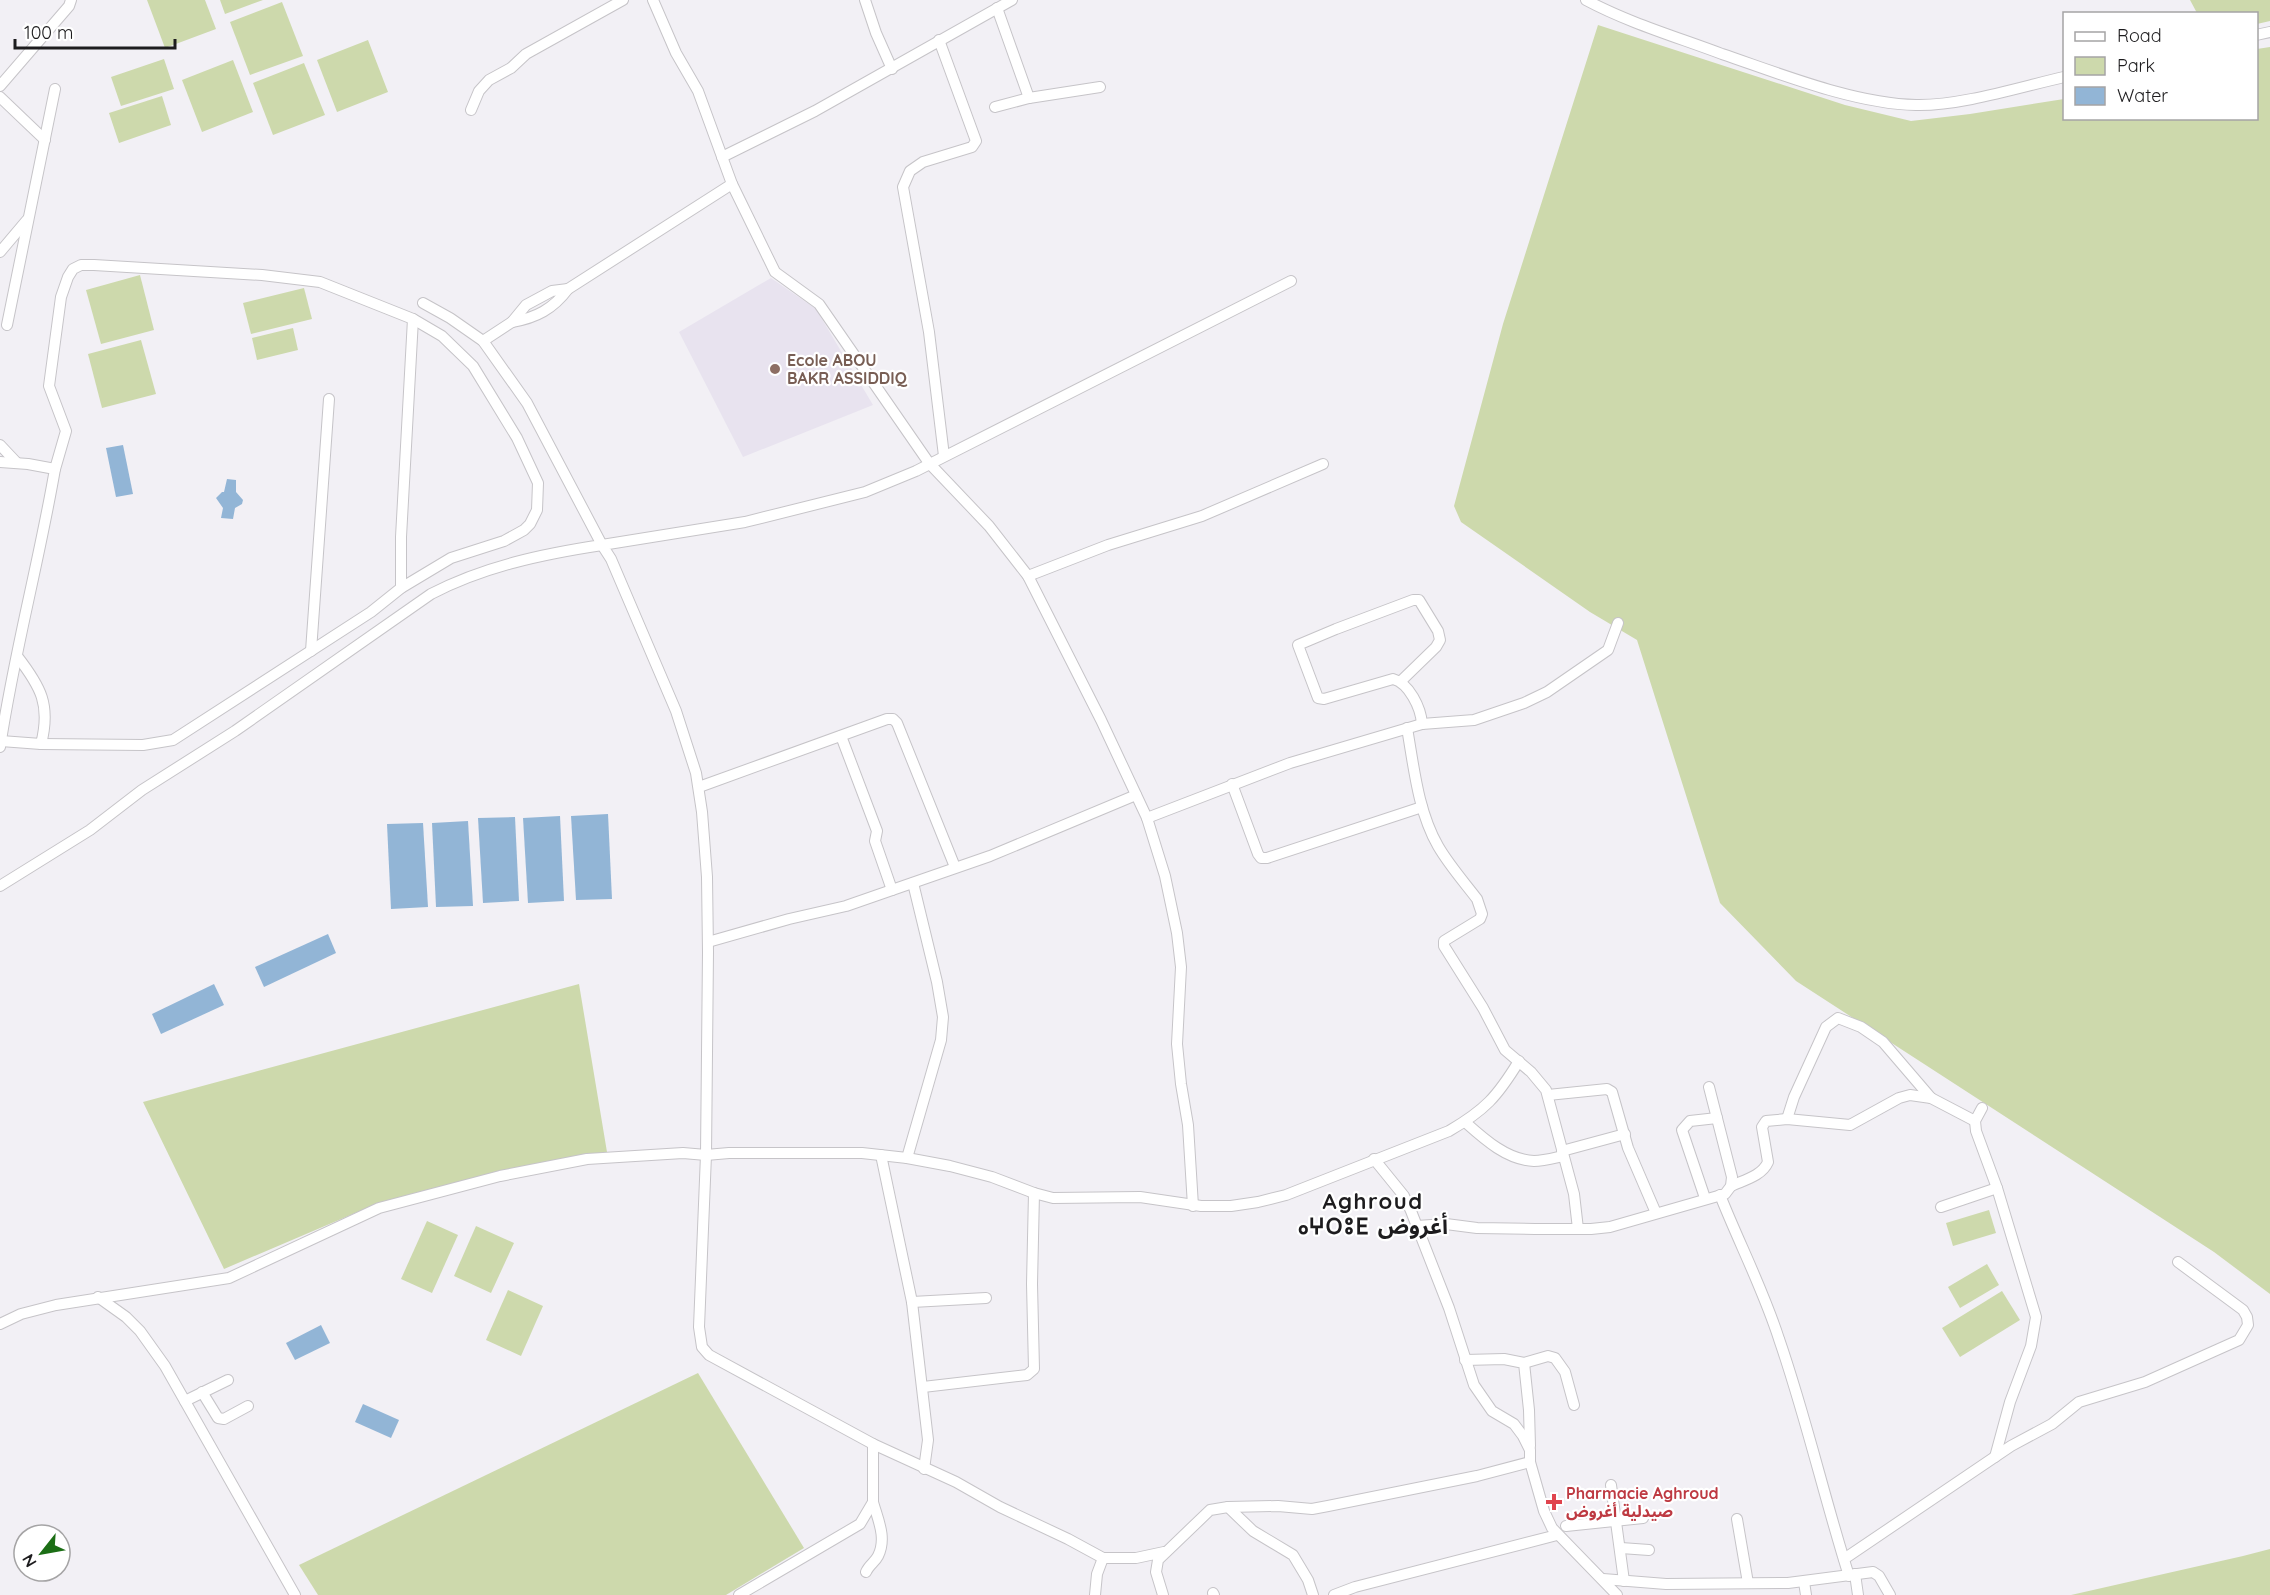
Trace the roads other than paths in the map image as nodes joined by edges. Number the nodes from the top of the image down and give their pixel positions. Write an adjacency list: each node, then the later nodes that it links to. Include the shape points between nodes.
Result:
1 (71, 0): 12 (street)
2 (623, 0): 18 (street, via 526,54 489,80)
3 (653, 0): 20 (street, via 698,91)
4 (865, 0): 10 (street)
5 (1012, 0): 8 (street)
6 (1586, 0): 7 (street)
7 (1606, 4): 11 (street, via 1645,26 1783,75 1878,103 1949,103)
8 (997, 8): 9 (street); 16 (street)
9 (939, 40): 10 (street); 31 (street, via 976,141 972,147 923,162 910,171 903,188 929,332)
10 (892, 69): 20 (street)
11 (2063, 77)
12 (0, 86)
13 (1100, 87): 16 (street)
14 (55, 89): 19 (street)
15 (0, 96): 19 (street)
16 (1029, 98): 17 (street)
17 (995, 107)
18 (471, 110)
19 (45, 140): 22 (street)
20 (722, 157): 21 (street)
21 (732, 184): 28 (street, via 568,289 552,291 526,305 512,322); 34 (street, via 775,272 819,304)
22 (28, 219): 23 (street); 27 (street)
23 (0, 252)
24 (1291, 281): 31 (street)
25 (423, 303): 28 (street)
26 (413, 319): 36 (street, via 320,282 81,265 68,277 61,297 50,369 49,386 66,431); 39 (street); 39 (street, via 442,336 473,366 517,438 538,483 537,510 524,530 504,542 451,558)
27 (7, 325)
28 (483, 342): 37 (street, via 527,403)
29 (329, 399): 41 (street)
30 (0, 445): 33 (street)
31 (944, 456): 34 (street)
32 (0, 462): 33 (street)
33 (18, 463): 36 (street)
34 (929, 463): 37 (street, via 865,492 745,522); 38 (street, via 989,526)
35 (1323, 464): 38 (street, via 1202,516 1108,545)
36 (55, 469): 42 (street)
37 (602, 545): 50 (street, via 676,711); 55 (street, via 490,568 431,594 235,731 142,790 90,831)
38 (1028, 576): 51 (street)
39 (401, 588): 41 (street)
40 (1618, 623): 44 (street, via 1608,650 1540,696 1474,720)
41 (311, 651): 48 (street, via 173,740 142,745)
42 (17, 656): 47 (street); 48 (street, via 36,684 46,711)
43 (1401, 681): 43 (street, via 1393,679 1318,698 1298,645 1419,600 1440,640); 44 (street, via 1421,711)
44 (1422, 724): 45 (street)
45 (1407, 728): 49 (street); 52 (street)
46 (841, 736): 50 (street); 54 (street, via 887,719 897,723); 57 (street, via 877,831 875,841)
47 (0, 744): 48 (street)
48 (41, 744)
49 (1232, 784): 52 (street, via 1261,858); 53 (street)
50 (699, 787): 58 (street)
51 (1136, 795): 53 (street); 54 (street)
52 (1422, 807): 59 (street, via 1438,845 1481,909 1480,919 1444,941 1444,946 1505,1050)
53 (1147, 818): 79 (street, via 1177,933 1181,968 1177,1044)
54 (955, 867): 56 (street)
55 (3, 881)
56 (913, 883): 57 (street); 72 (street, via 943,1017)
57 (892, 890): 58 (street)
58 (708, 942): 70 (street)
59 (1519, 1061): 61 (street); 67 (street, via 1490,1104)
60 (1710, 1087): 64 (street)
61 (1548, 1095): 68 (street, via 1607,1089 1612,1092); 69 (street)
62 (1931, 1098): 65 (street, via 1899,1098 1850,1125); 65 (street, via 1883,1042 1838,1018 1826,1027); 66 (street)
63 (1982, 1108): 66 (street)
64 (1717, 1118): 74 (street); 78 (street, via 1690,1121 1682,1130)
65 (1787, 1119): 74 (street, via 1763,1123 1766,1167)
66 (1975, 1121): 75 (street)
67 (1465, 1122): 69 (street, via 1488,1142 1521,1159 1536,1161); 73 (street)
68 (1625, 1134): 69 (street); 81 (street)
69 (1562, 1154): 83 (street, via 1574,1194)
70 (706, 1155): 71 (street); 85 (street, via 587,1159 500,1176 379,1208 229,1278); 97 (street, via 699,1327 702,1347 709,1355)
71 (881, 1155): 72 (street); 87 (street)
72 (907, 1158): 76 (street, via 992,1177)
73 (1374, 1159): 79 (street, via 1286,1195 1231,1206); 82 (street, via 1404,1196)
74 (1731, 1186): 77 (street)
75 (1997, 1188): 80 (street); 99 (street, via 2036,1317 2031,1346)
76 (1034, 1193): 79 (street, via 1053,1198 1140,1197); 92 (street, via 1034,1369 1027,1375)
77 (1720, 1195): 78 (street); 114 (street, via 1779,1338)
78 (1705, 1198): 81 (street)
79 (1193, 1206)
80 (1941, 1207)
81 (1656, 1213): 83 (street, via 1610,1227)
82 (1417, 1226): 83 (street); 89 (street)
83 (1578, 1229)
84 (2178, 1262): 99 (street, via 2243,1310 2248,1325 2239,1340 2145,1382 2079,1402 2052,1424)
85 (98, 1298): 88 (street, via 21,1314); 94 (street, via 140,1331)
86 (986, 1298): 87 (street)
87 (912, 1302): 92 (street)
88 (0, 1324)
89 (1465, 1360): 90 (street); 98 (street, via 1486,1404 1517,1428)
90 (1524, 1363): 95 (street, via 1548,1356 1555,1358 1565,1372); 98 (street)
91 (228, 1380): 93 (street)
92 (922, 1387): 101 (street, via 927,1440)
93 (202, 1392): 94 (street); 96 (street, via 219,1418)
94 (185, 1401): 121 (street)
95 (1574, 1405)
96 (248, 1406)
97 (873, 1444): 101 (street); 103 (street)
98 (1530, 1450): 100 (street)
99 (1995, 1457): 114 (street)
100 (1530, 1462): 104 (street, via 1312,1509); 109 (street, via 1544,1511)
101 (924, 1468): 113 (street)
102 (1611, 1485): 107 (street)
103 (873, 1502): 115 (street, via 882,1542 877,1558); 122 (street, via 860,1524)
104 (1228, 1507): 112 (street, via 1210,1510); 125 (street, via 1253,1531 1293,1555)
105 (1643, 1518): 107 (street)
106 (1737, 1519): 120 (street)
107 (1617, 1520): 108 (street); 110 (street)
108 (1566, 1526)
109 (1557, 1535): 117 (street); 126 (street)
110 (1621, 1548): 111 (street); 118 (street)
111 (1649, 1550)
112 (1164, 1552): 113 (street, via 1136,1558); 124 (street, via 1156,1572)
113 (1102, 1558): 123 (street)
114 (1844, 1559): 116 (street)
115 (866, 1572)
116 (1852, 1575): 119 (street); 129 (street); 130 (street, via 1876,1574)
117 (1603, 1579): 118 (street); 127 (street)
118 (1624, 1581): 120 (street)
119 (1804, 1582): 120 (street); 128 (street)
120 (1748, 1583)
121 (295, 1595)
122 (739, 1595)
123 (1095, 1595)
124 (1163, 1595)
125 (1313, 1595)
126 (1334, 1595)
127 (1617, 1595)
128 (1806, 1595)
129 (1858, 1595)
130 (1890, 1595)

